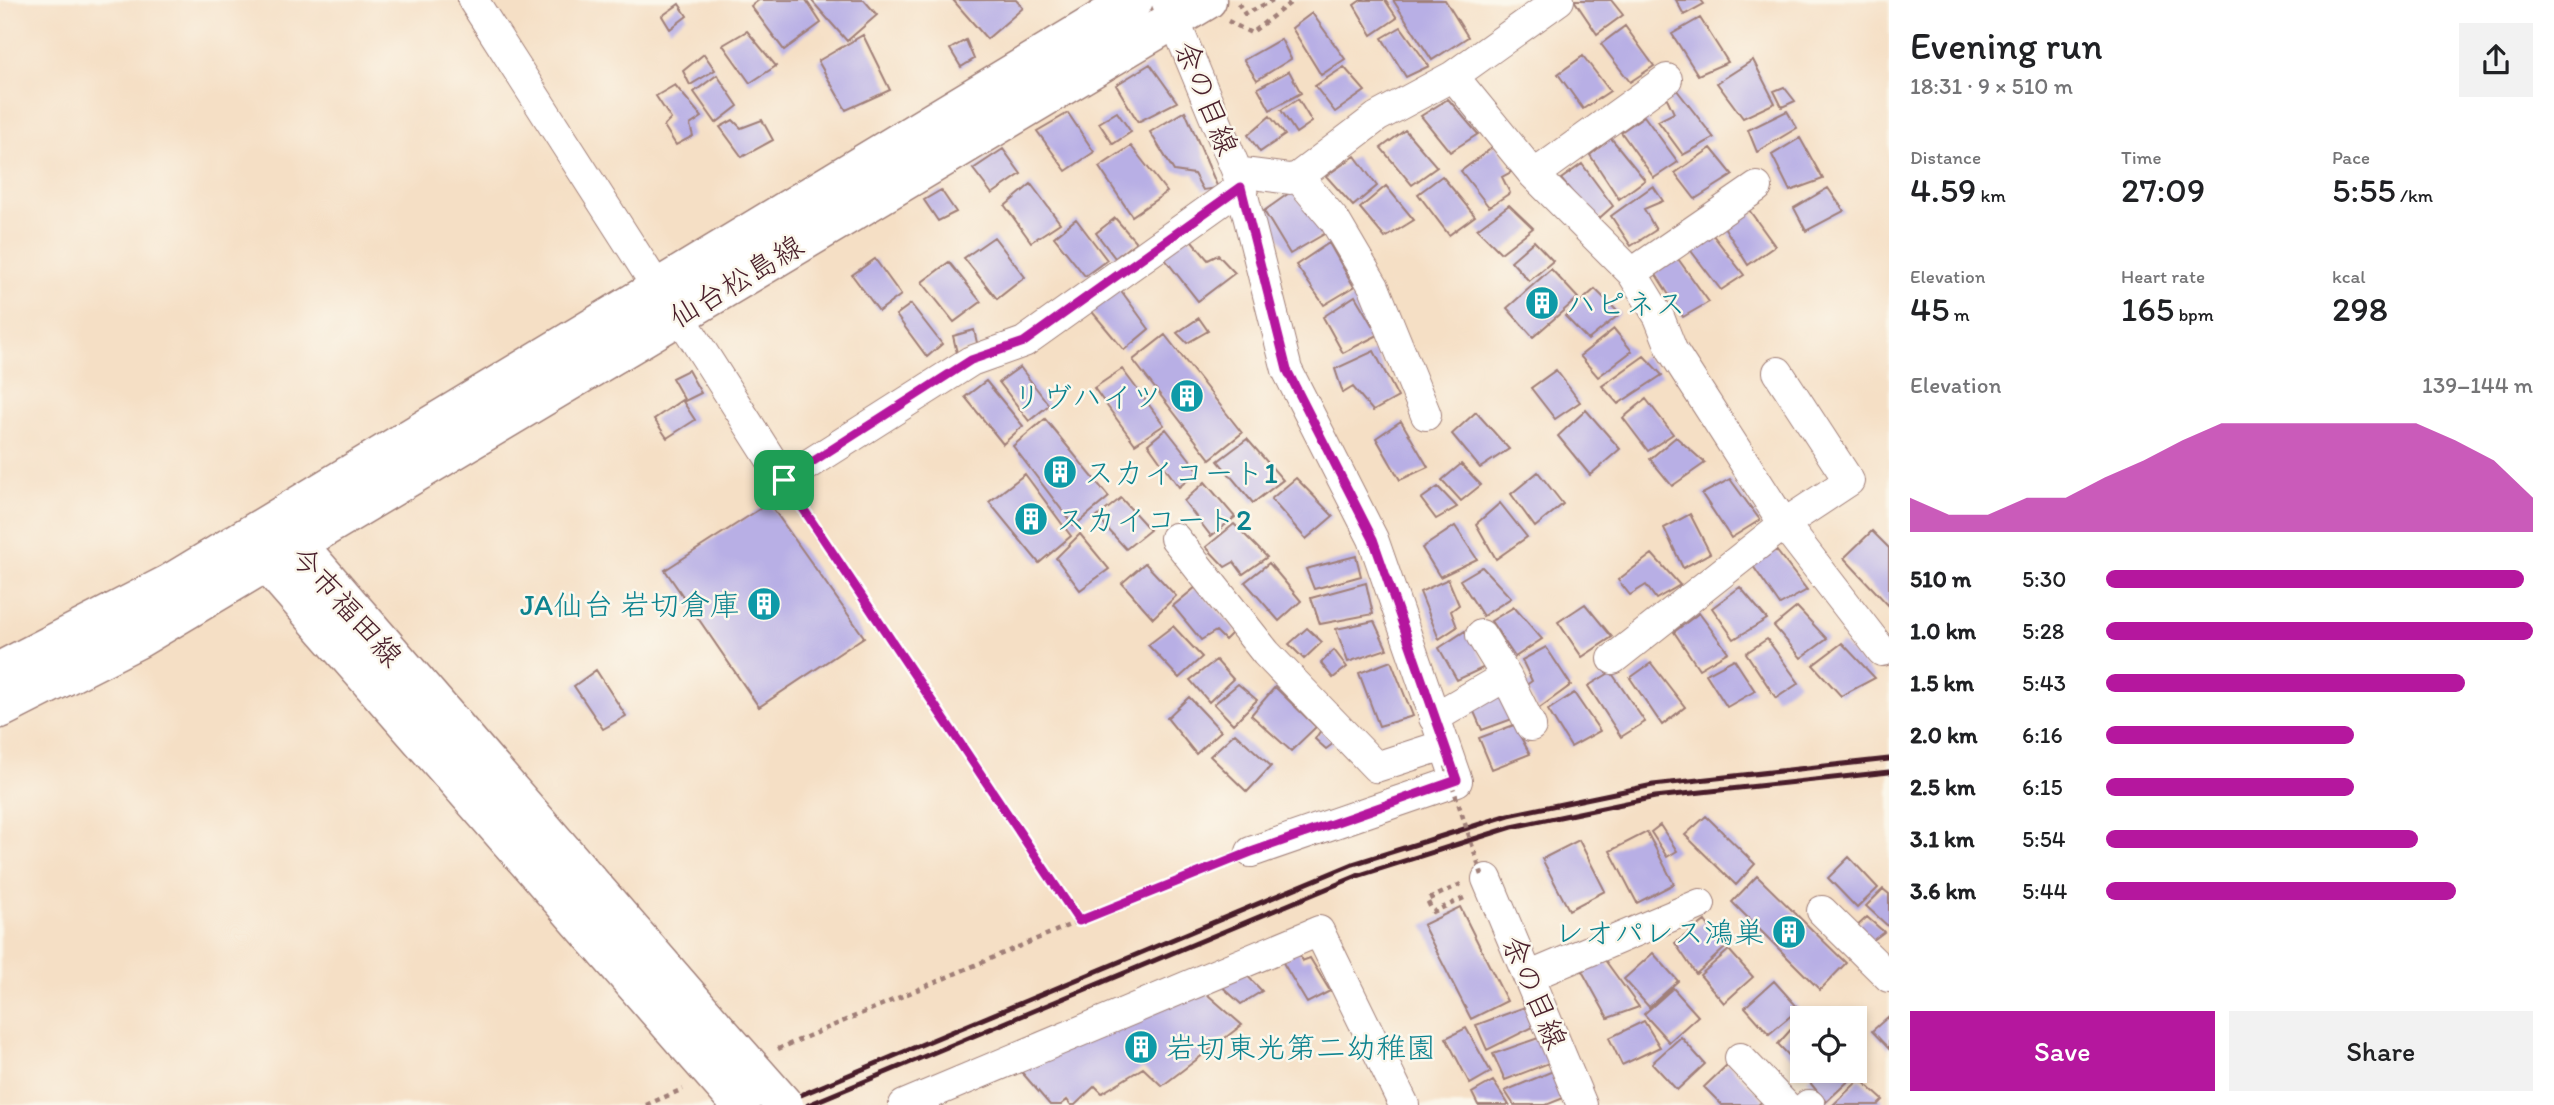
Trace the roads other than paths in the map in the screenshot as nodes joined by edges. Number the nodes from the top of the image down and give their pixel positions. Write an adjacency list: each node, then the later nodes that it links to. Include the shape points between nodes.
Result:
1 (473, 0): 13 (street)
2 (1134, 0): 13 (main road, 仙台松島線)
3 (1559, 0): 6 (street)
4 (1170, 9): 5 (main road, 仙台松島線); 10 (street, 余の目線); 13 (main road, 仙台松島線)
5 (1214, 9)
6 (1453, 76): 8 (street); 9 (street, via 1377,117)
7 (1667, 79): 8 (street)
8 (1534, 175): 12 (street)
9 (1298, 177): 10 (street); 15 (street, via 1335,221 1374,287)
10 (1239, 180): 13 (street, via 1024,342 971,360 784,480); 26 (street, 余の目線, via 1287,370 1373,539)
11 (1758, 188): 12 (street)
12 (1632, 273): 16 (street, via 1659,317 1672,350)
13 (668, 301): 18 (main road, 仙台松島線)
14 (1778, 372): 16 (street, via 1849,481)
15 (1426, 415)
16 (1784, 524): 20 (street); 21 (street)
17 (1175, 538): 26 (street, via 1266,653 1376,766)
18 (275, 545): 22 (main road, via 169,584); 24 (main road, via 120,649); 33 (main road, 今市福田線)
19 (1481, 635): 23 (street)
20 (1882, 651)
21 (1613, 659)
22 (0, 671)
23 (1506, 676): 25 (street); 26 (street)
24 (0, 709)
25 (1531, 726)
26 (1441, 743): 27 (street, 余の目線, via 1457,780)
27 (1251, 852)
28 (1489, 883): 31 (street, 余の目線)
29 (1700, 904): 31 (street)
30 (1822, 911): 32 (street)
31 (1528, 976): 39 (street, 余の目線)
32 (1889, 977)
33 (701, 1035): 35 (main road, 今市福田線, bridge); 36 (main road, 今市福田線, bridge)
34 (1740, 1058): 40 (street)
35 (741, 1105)
36 (785, 1105)
37 (904, 1105): 38 (street, via 1319,931)
38 (1404, 1105)
39 (1582, 1105)
40 (1785, 1105)

